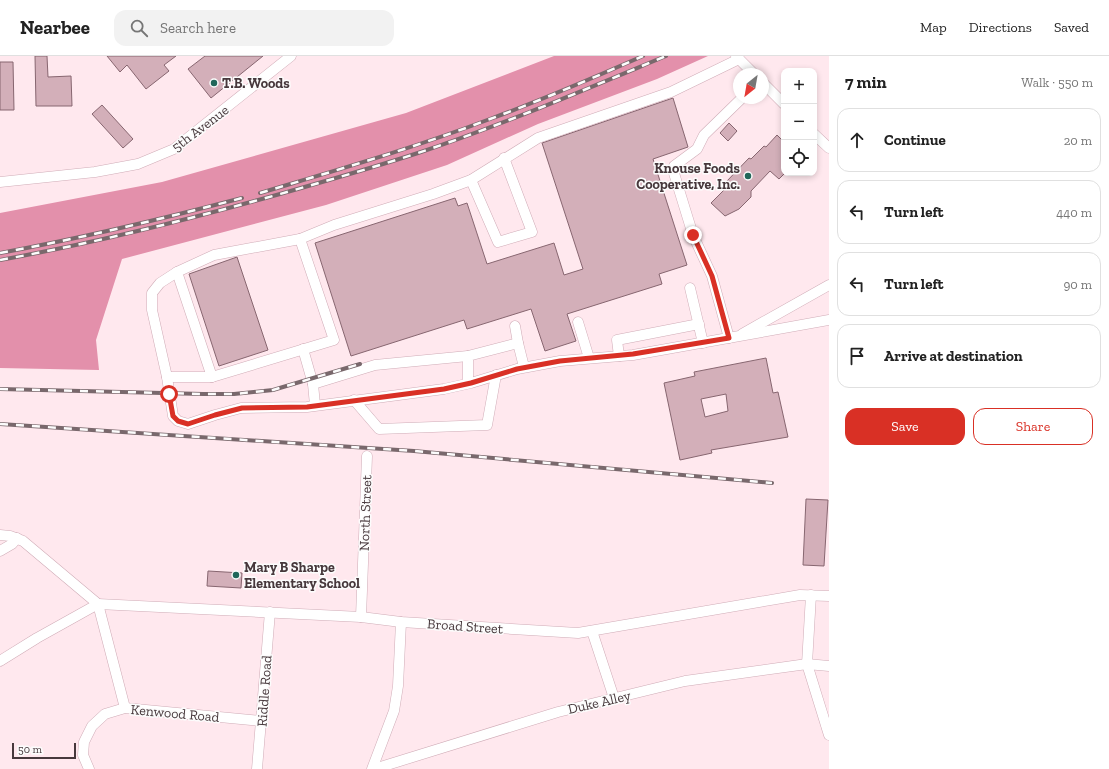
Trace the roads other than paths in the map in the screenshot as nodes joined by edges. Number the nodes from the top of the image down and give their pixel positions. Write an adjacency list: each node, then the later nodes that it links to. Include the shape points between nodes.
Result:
1 (291, 56): 11 (street, 5th Avenue, via 174,149 138,164 95,172)
2 (737, 58): 3 (street); 9 (street, via 671,92 538,138)
3 (748, 68)
4 (769, 89): 5 (street)
5 (781, 101)
6 (736, 104): 20 (street, via 704,135 697,149 674,166 673,170 693,235 712,276)
7 (817, 137): 8 (street)
8 (829, 148)
9 (504, 158): 10 (street); 10 (street, via 532,232 498,242)
10 (471, 180): 12 (street, via 334,225)
11 (0, 182)
12 (300, 239): 13 (street, via 214,255); 23 (street, via 334,340)
13 (176, 272): 29 (street, via 152,292 152,310); 30 (street)
14 (829, 285): 20 (street)
15 (690, 288): 18 (street)
16 (829, 320): 20 (street)
17 (578, 322): 26 (street)
18 (699, 324): 22 (street); 25 (street, via 617,340)
19 (515, 326): 21 (street)
20 (732, 338): 22 (street)
21 (518, 343): 24 (street); 27 (street)
22 (703, 343): 25 (street)
23 (303, 349): 30 (street); 32 (street)
24 (468, 356): 31 (street); 32 (street, via 375,365)
25 (619, 356): 26 (street)
26 (589, 358): 27 (street)
27 (524, 367): 28 (street)
28 (496, 375): 31 (street); 33 (street, via 487,425 379,428)
29 (167, 377): 30 (street); 34 (street, via 173,416 178,421 188,424 242,408)
30 (212, 378)
31 (468, 383): 33 (street, via 444,389)
32 (313, 384): 34 (street)
33 (354, 400): 34 (street)
34 (314, 406)
35 (367, 456): 43 (street, North Street)
36 (0, 535): 37 (street)
37 (17, 538): 38 (street); 41 (street)
38 (0, 551)
39 (811, 595): 40 (street, Broad Street); 45 (street, Broad Street); 47 (street)
40 (829, 596)
41 (98, 604): 42 (street, Broad Street); 46 (street); 50 (street)
42 (270, 612): 43 (street, Broad Street); 51 (street, Riddle Road)
43 (360, 618): 44 (street, Broad Street)
44 (401, 622): 45 (street, Broad Street, via 578,633); 55 (street, via 398,686 394,711)
45 (592, 631): 49 (street)
46 (0, 661)
47 (806, 664): 48 (street, Duke Alley); 49 (street, Duke Alley, via 685,681); 52 (street)
48 (829, 666)
49 (614, 698): 55 (street, Duke Alley, via 558,712)
50 (125, 708): 51 (street, Kenwood Road); 53 (street, Kenwood Road, via 105,714 92,726 84,742 83,755)
51 (262, 721): 54 (street, Riddle Road)
52 (829, 735)
53 (89, 769)
54 (257, 769)
55 (373, 769)

